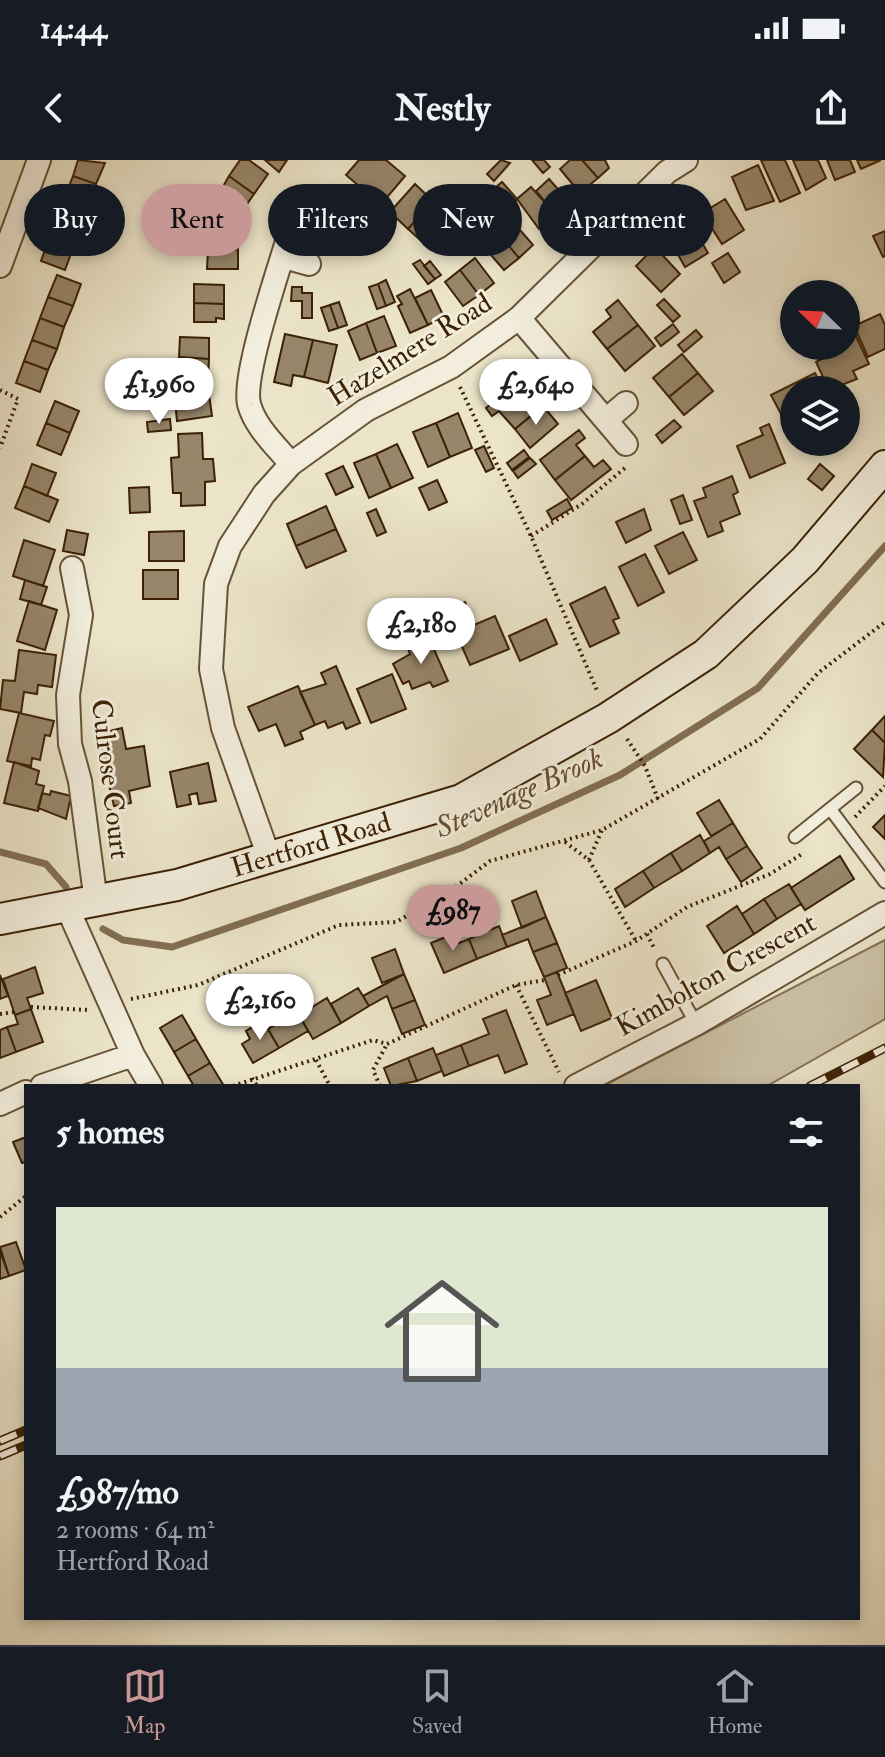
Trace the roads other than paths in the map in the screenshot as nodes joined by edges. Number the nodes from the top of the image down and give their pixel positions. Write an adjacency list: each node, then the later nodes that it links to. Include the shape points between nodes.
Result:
1 (39, 160): 5 (street)
2 (670, 164): 6 (street, Hazelmere Road)
3 (284, 257): 4 (street); 10 (street, via 252,370 248,403 261,429)
4 (309, 264)
5 (0, 266)
6 (519, 318): 8 (street, Hazelmere Road); 10 (street, Hazelmere Road, via 451,367 366,410)
7 (626, 403): 8 (street)
8 (606, 420): 9 (street, Hazelmere Road)
9 (626, 444)
10 (291, 464): 16 (street, Hazelmere Road, via 230,546 216,584 211,625 211,669 223,728)
11 (885, 466): 16 (street, Hertford Road, via 805,560 706,654 608,718 461,800)
12 (72, 568): 18 (street, Culrose Court, via 81,615 68,695 70,744 80,781)
13 (856, 788): 14 (lane)
14 (831, 810): 15 (lane); 17 (lane)
15 (795, 837)
16 (270, 860): 18 (street, Hertford Road)
17 (885, 882)
18 (81, 905): 20 (street, Hertford Road); 23 (street)
19 (885, 913): 22 (street, Kimbolton Crescent)
20 (0, 919)
21 (663, 964): 22 (lane)
22 (696, 1024): 24 (street, Kimbolton Crescent)
23 (133, 1055): 25 (street); 26 (street)
24 (568, 1080)
25 (48, 1084)
26 (150, 1084)
27 (24, 1093): 28 (street)
28 (0, 1104)

